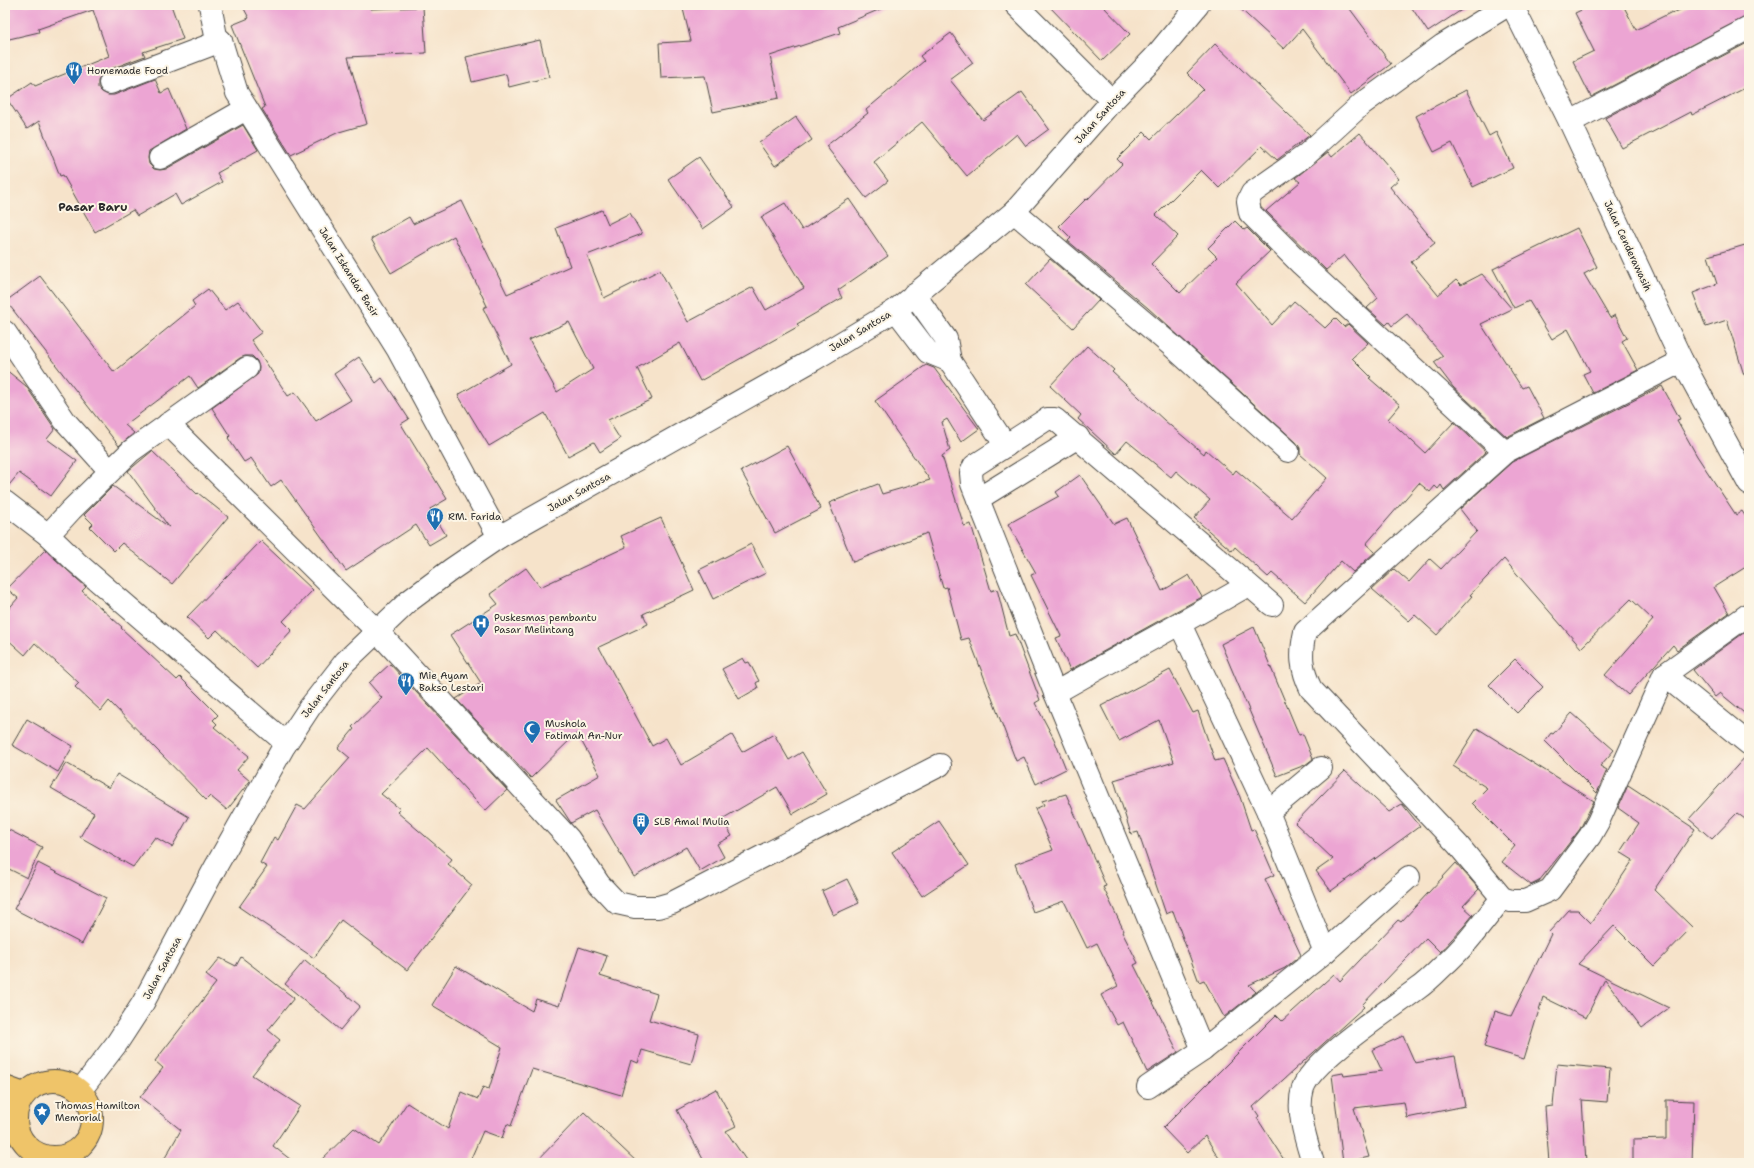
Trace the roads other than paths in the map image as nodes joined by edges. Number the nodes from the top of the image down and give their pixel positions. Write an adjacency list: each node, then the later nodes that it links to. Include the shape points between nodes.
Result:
1 (210, 5): 7 (street, Jalan Iskandar Basir, via 216,36)
2 (1016, 5): 9 (street)
3 (1198, 5): 9 (street, Jalan Santosa, via 1154,58)
4 (1508, 5): 24 (street, via 1443,45 1362,104 1306,155 1252,193 1248,201 1250,213 1301,264)
5 (1512, 5): 11 (street, Jalan Cenderawasih)
6 (1749, 28): 11 (street)
7 (221, 41): 8 (street); 10 (street, Jalan Iskandar Basir, via 237,93)
8 (110, 83)
9 (1112, 101): 13 (street, Jalan Santosa)
10 (246, 108): 12 (street); 30 (street, Jalan Iskandar Basir, via 398,350)
11 (1570, 122): 18 (street, Jalan Cenderawasih)
12 (160, 158)
13 (1014, 212): 14 (street, Jalan Santosa); 23 (street, via 1171,345)
14 (914, 294): 15 (street, Jalan Santosa); 17 (street, via 946,339)
15 (896, 310): 17 (street, via 928,352); 30 (street, Jalan Santosa, via 799,368)
16 (5, 332): 25 (street, via 65,421)
17 (950, 361): 22 (street)
18 (1682, 361): 24 (street); 26 (street, Jalan Cenderawasih)
19 (247, 368): 20 (street)
20 (168, 424): 25 (street, via 131,451); 35 (street)
21 (1078, 437): 22 (street, via 1055,419 1047,419); 27 (street); 31 (street)
22 (1006, 446): 27 (street, via 974,466 971,480)
23 (1288, 451)
24 (1505, 452): 44 (street, via 1306,632 1301,662 1311,689 1458,845)
25 (110, 471): 29 (street)
26 (1749, 484)
27 (978, 499): 37 (street)
28 (5, 502): 29 (street)
29 (48, 535): 38 (street)
30 (499, 537): 35 (street, Jalan Santosa, via 409,601)
31 (1248, 585): 32 (street); 34 (street)
32 (1272, 605)
33 (1749, 614): 36 (street)
34 (1180, 624): 37 (street); 42 (street)
35 (378, 632): 38 (street, Jalan Santosa, via 345,662); 40 (street, via 569,839 599,884 617,904 658,907 672,903)
36 (1664, 675): 39 (street); 44 (street, via 1590,836 1550,890 1525,901 1517,902)
37 (1055, 693): 46 (street)
38 (286, 743): 49 (street, Jalan Santosa, via 143,1003 117,1043)
39 (1749, 744)
40 (940, 765)
41 (1321, 768): 42 (street)
42 (1268, 812): 45 (street)
43 (1409, 877): 45 (street)
44 (1502, 898): 51 (street, via 1444,966 1323,1062 1308,1079 1303,1089 1302,1117)
45 (1325, 952): 46 (street)
46 (1203, 1050): 47 (street)
47 (1148, 1087)
48 (15, 1091): 49 (main road, via 52,1081 67,1083); 50 (main road, via 16,1129 25,1144 41,1155)
49 (80, 1091): 50 (main road, via 90,1105 92,1122)
50 (78, 1157)
51 (1313, 1163)

